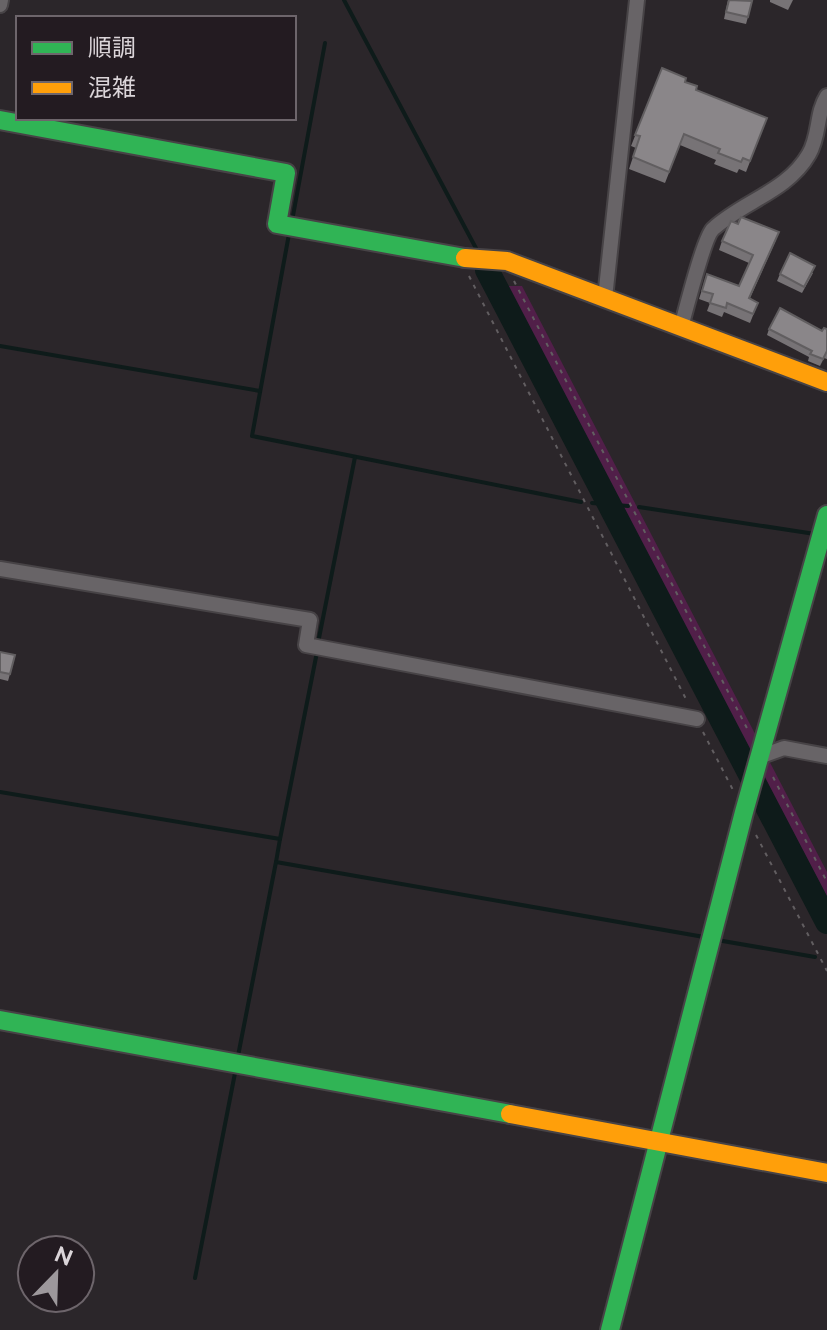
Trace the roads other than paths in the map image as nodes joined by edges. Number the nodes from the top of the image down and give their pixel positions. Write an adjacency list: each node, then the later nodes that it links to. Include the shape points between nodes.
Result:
1 (637, 0): 4 (street)
2 (827, 96): 5 (street, via 809,154 782,184 711,230)
3 (0, 120): 4 (street, via 286,173 277,224 459,258 507,261)
4 (605, 298): 5 (street)
5 (681, 327): 6 (street)
6 (827, 382)
7 (823, 529): 10 (street)
8 (0, 569): 9 (street, via 310,620 306,645)
9 (697, 719)
10 (762, 756): 11 (street, via 784,748); 13 (street)
11 (827, 756)
12 (0, 1020): 13 (street)
13 (658, 1143): 14 (street); 15 (street)
14 (827, 1173)
15 (610, 1330)

